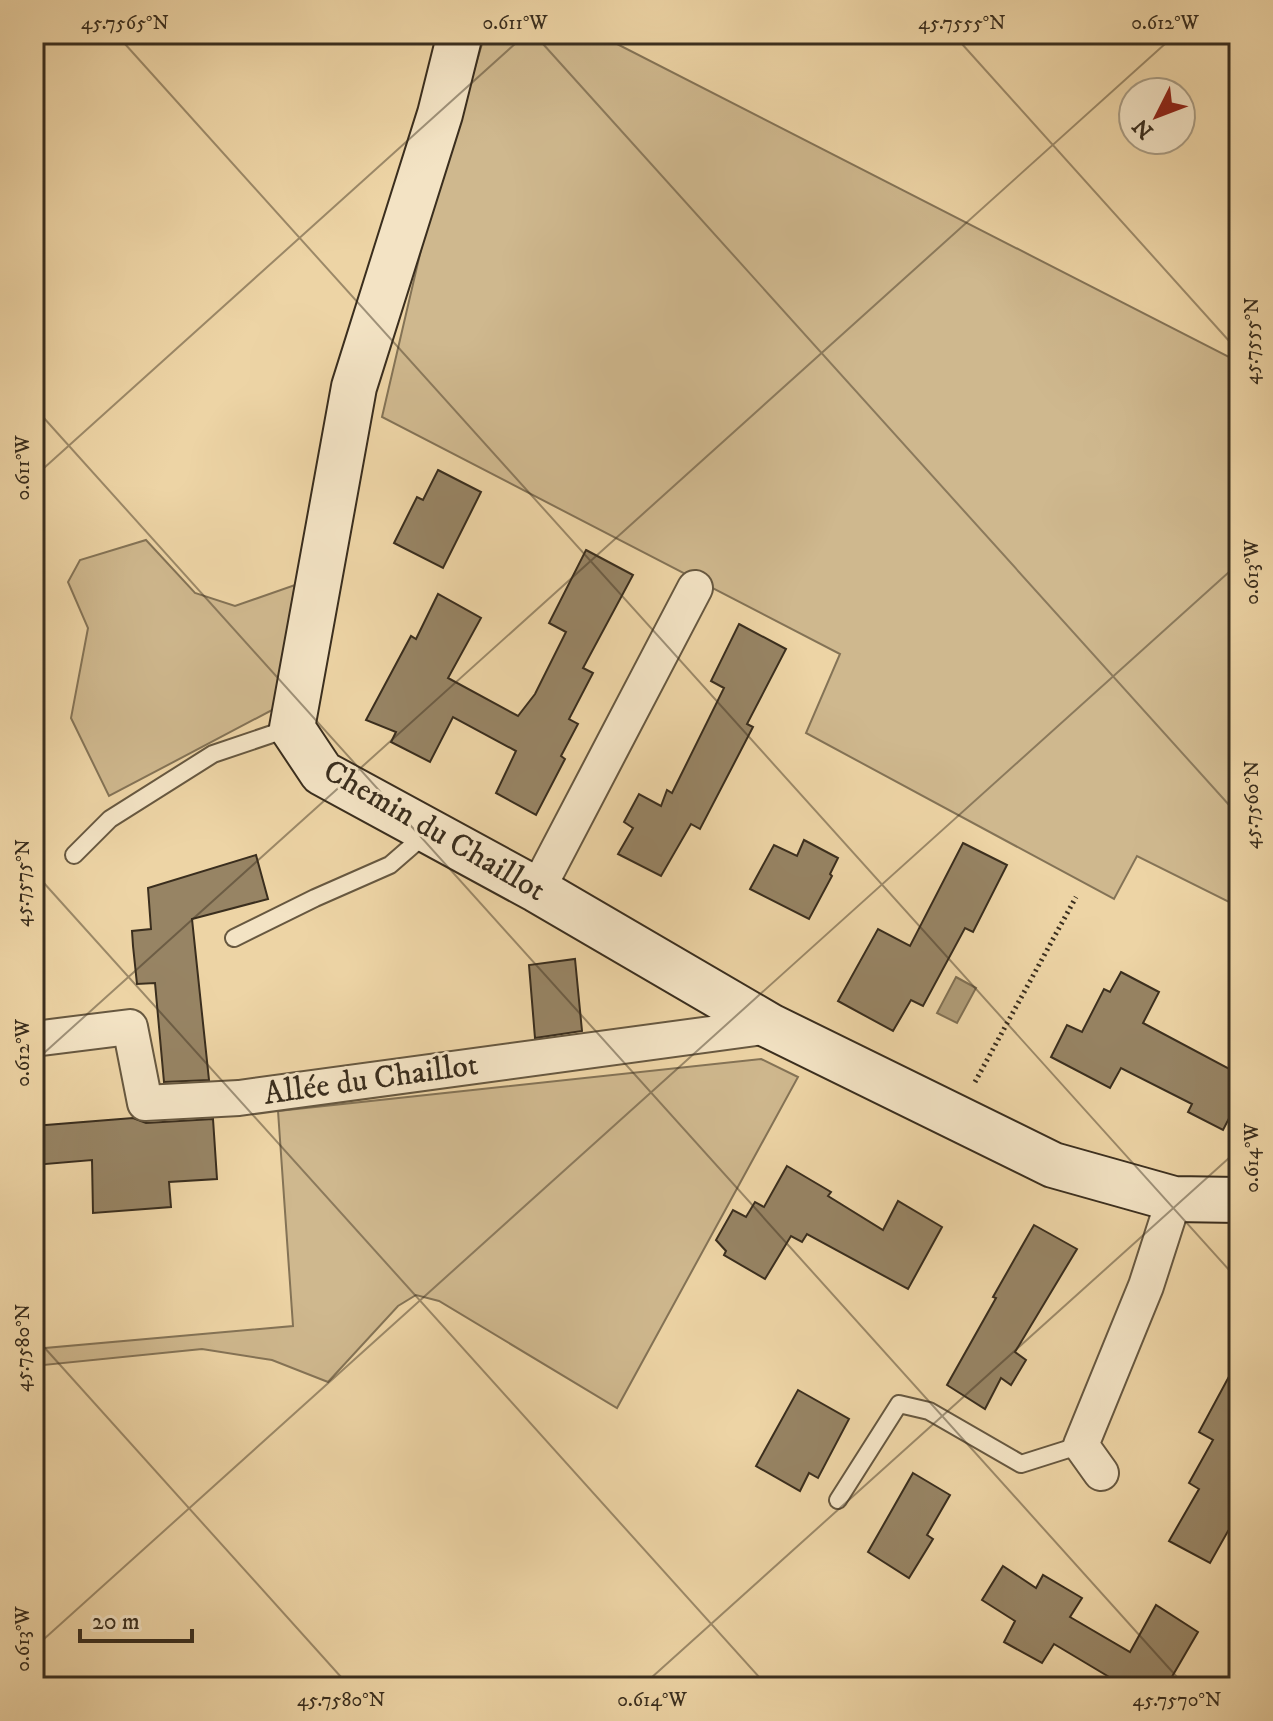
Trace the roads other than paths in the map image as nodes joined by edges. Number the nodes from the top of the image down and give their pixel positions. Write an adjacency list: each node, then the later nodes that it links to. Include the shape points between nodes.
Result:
1 (460, 34): 3 (street, via 354,387)
2 (695, 588): 6 (street)
3 (292, 728): 4 (street, Chemin du Chaillot, via 322,773); 5 (lane, via 213,754 110,819)
4 (429, 832): 6 (street, Chemin du Chaillot); 7 (lane, via 390,865)
5 (74, 855)
6 (537, 890): 8 (street, Chemin du Chaillot)
7 (234, 938)
8 (770, 1026): 9 (street, Allée du Chaillot, via 239,1098 145,1103 130,1027); 10 (street, Chemin du Chaillot, via 1053,1165)
9 (34, 1039)
10 (1174, 1199): 11 (street, Chemin du Chaillot); 12 (street, via 1146,1286)
11 (1239, 1200)
12 (1081, 1445): 13 (street); 14 (lane, via 1021,1464 929,1411 899,1404)
13 (1101, 1473)
14 (838, 1500)

